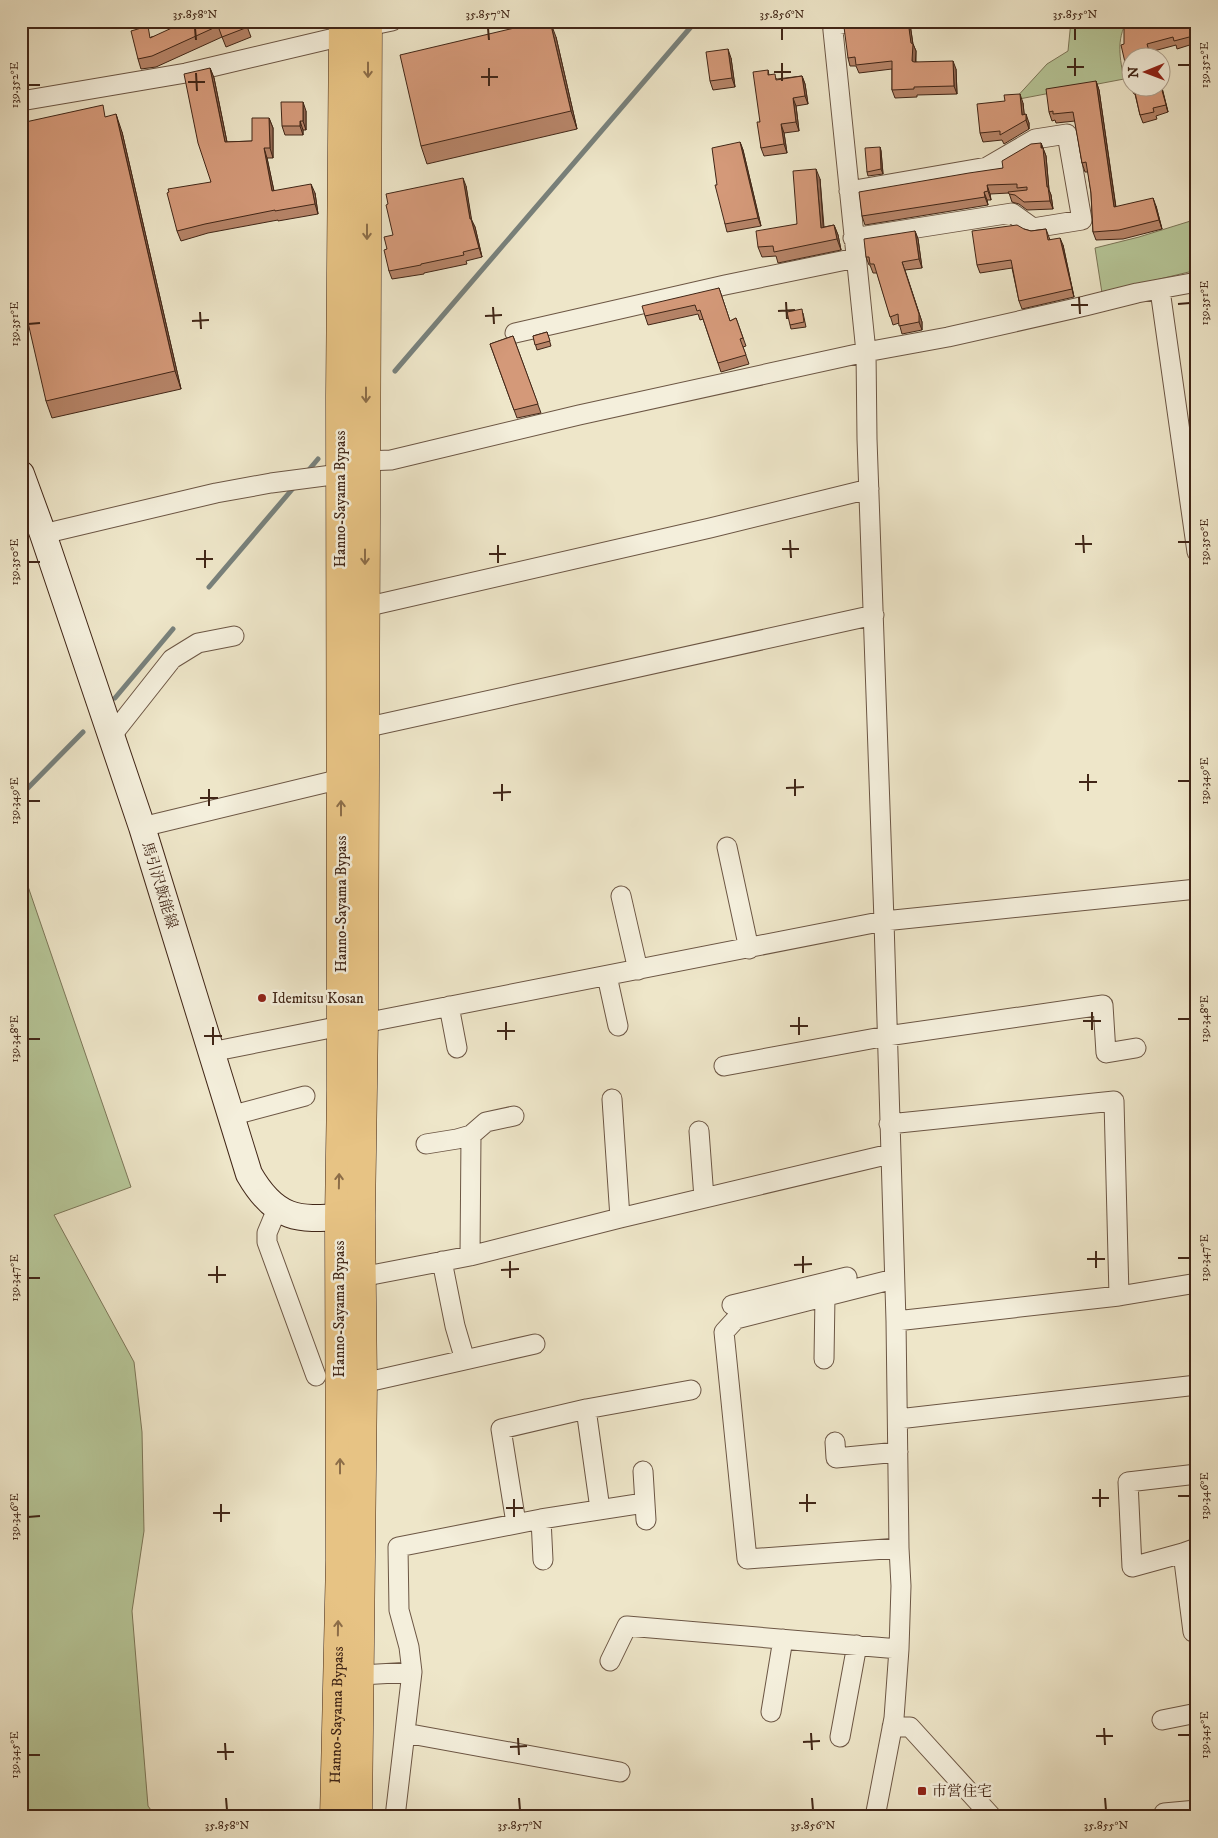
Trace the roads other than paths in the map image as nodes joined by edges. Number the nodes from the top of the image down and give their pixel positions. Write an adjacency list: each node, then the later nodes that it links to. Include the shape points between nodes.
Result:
1 (857, 21): 2 (street)
2 (832, 24): 5 (street)
3 (363, 25): 4 (street, via 186,74); 12 (highway, Hanno-Sayama Bypass, one-way to 12); 14 (highway, Hanno-Sayama Bypass)
4 (21, 101)
5 (849, 191): 6 (street); 6 (street, via 987,167 1035,139 1067,134 1082,220 1033,228 1012,213)
6 (854, 238): 7 (street)
7 (856, 258): 10 (street); 11 (street)
8 (1197, 282): 9 (street)
9 (1160, 290): 11 (street); 17 (street)
10 (515, 333)
11 (866, 352): 12 (street, via 391,460); 15 (street)
12 (366, 461): 18 (highway, Hanno-Sayama Bypass, one-way to 18)
13 (21, 474): 16 (main road, 馬引沢飯能線)
14 (340, 474): 16 (street, via 216,493); 23 (highway, Hanno-Sayama Bypass)
15 (869, 489): 18 (street); 19 (street)
16 (43, 534): 22 (main road, 馬引沢飯能線)
17 (1197, 552)
18 (365, 607): 21 (highway, Hanno-Sayama Bypass)
19 (874, 615): 21 (street); 28 (street)
20 (234, 636): 22 (street, via 198,643 172,659)
21 (364, 728): 33 (highway, Hanno-Sayama Bypass)
22 (112, 735): 24 (main road, 馬引沢飯能線)
23 (341, 779): 24 (street); 33 (highway, Hanno-Sayama Bypass, one-way to 23)
24 (142, 826): 38 (main road, 馬引沢飯能線)
25 (727, 847): 29 (street)
26 (1197, 889): 28 (street)
27 (621, 896): 30 (street)
28 (884, 921): 29 (street); 35 (street)
29 (749, 949): 30 (street)
30 (638, 970): 31 (street)
31 (607, 976): 32 (street); 34 (street)
32 (449, 1006): 33 (street); 36 (street)
33 (353, 1024): 38 (street); 51 (highway, Hanno-Sayama Bypass)
34 (618, 1026)
35 (887, 1036): 37 (street, via 1102,1005 1106,1052); 39 (street); 44 (street)
36 (457, 1048)
37 (1136, 1048)
38 (211, 1052): 42 (main road, 馬引沢飯能線)
39 (724, 1066)
40 (306, 1096): 42 (street)
41 (612, 1099): 52 (street)
42 (230, 1116): 50 (main road, 馬引沢飯能線, via 248,1174 258,1190)
43 (514, 1116): 46 (street, via 486,1122)
44 (889, 1124): 48 (street); 59 (street, via 1114,1101)
45 (698, 1131): 49 (street)
46 (472, 1135): 47 (street); 53 (street)
47 (426, 1144)
48 (890, 1154): 49 (street); 55 (street)
49 (704, 1198): 52 (street)
50 (277, 1209): 51 (main road, 馬引沢飯能線, via 291,1216); 65 (street, via 267,1232 267,1242)
51 (350, 1216): 56 (highway, Hanno-Sayama Bypass); 96 (highway, Hanno-Sayama Bypass, one-way to 51)
52 (620, 1218): 53 (street)
53 (470, 1256): 54 (street)
54 (442, 1261): 56 (street); 64 (street)
55 (894, 1273): 58 (street); 60 (street); 61 (street)
56 (361, 1277): 66 (highway, Hanno-Sayama Bypass)
57 (1197, 1283): 59 (street)
58 (825, 1296): 63 (street); 78 (street, via 736,1319 724,1332 747,1559)
59 (1119, 1296): 61 (street)
60 (732, 1305)
61 (896, 1321): 70 (street)
62 (536, 1344): 64 (street)
63 (824, 1359)
64 (465, 1360): 66 (street)
65 (316, 1376)
66 (363, 1383): 87 (highway, Hanno-Sayama Bypass)
67 (1197, 1385): 70 (street)
68 (691, 1390): 69 (street)
69 (586, 1409): 75 (street); 77 (street, via 501,1429)
70 (898, 1419): 72 (street)
71 (835, 1442): 72 (street, via 836,1458)
72 (898, 1452): 78 (street)
73 (643, 1471): 75 (street, via 645,1511)
74 (1197, 1474): 79 (street, via 1128,1482 1132,1567)
75 (600, 1509): 76 (street)
76 (541, 1519): 77 (street); 80 (street)
77 (516, 1523): 86 (street, via 398,1547 399,1610)
78 (899, 1548): 84 (street)
79 (1190, 1550): 81 (street, via 1194,1632)
80 (543, 1560)
81 (1197, 1632)
82 (783, 1639): 83 (street); 85 (street, via 627,1626); 88 (street)
83 (857, 1645): 84 (street); 93 (street)
84 (899, 1648): 91 (street)
85 (610, 1661)
86 (412, 1672): 87 (street); 92 (street)
87 (361, 1675): 97 (highway, Hanno-Sayama Bypass)
88 (771, 1712)
89 (1197, 1713): 90 (street)
90 (1162, 1720)
91 (892, 1727): 99 (street); 100 (street, via 910,1727)
92 (405, 1732): 94 (street); 98 (street)
93 (840, 1737)
94 (620, 1772)
95 (1197, 1810): 101 (street, via 1164,1813)
96 (334, 1817)
97 (358, 1817)
98 (395, 1817)
99 (875, 1817)
100 (992, 1817)
101 (1164, 1817)

